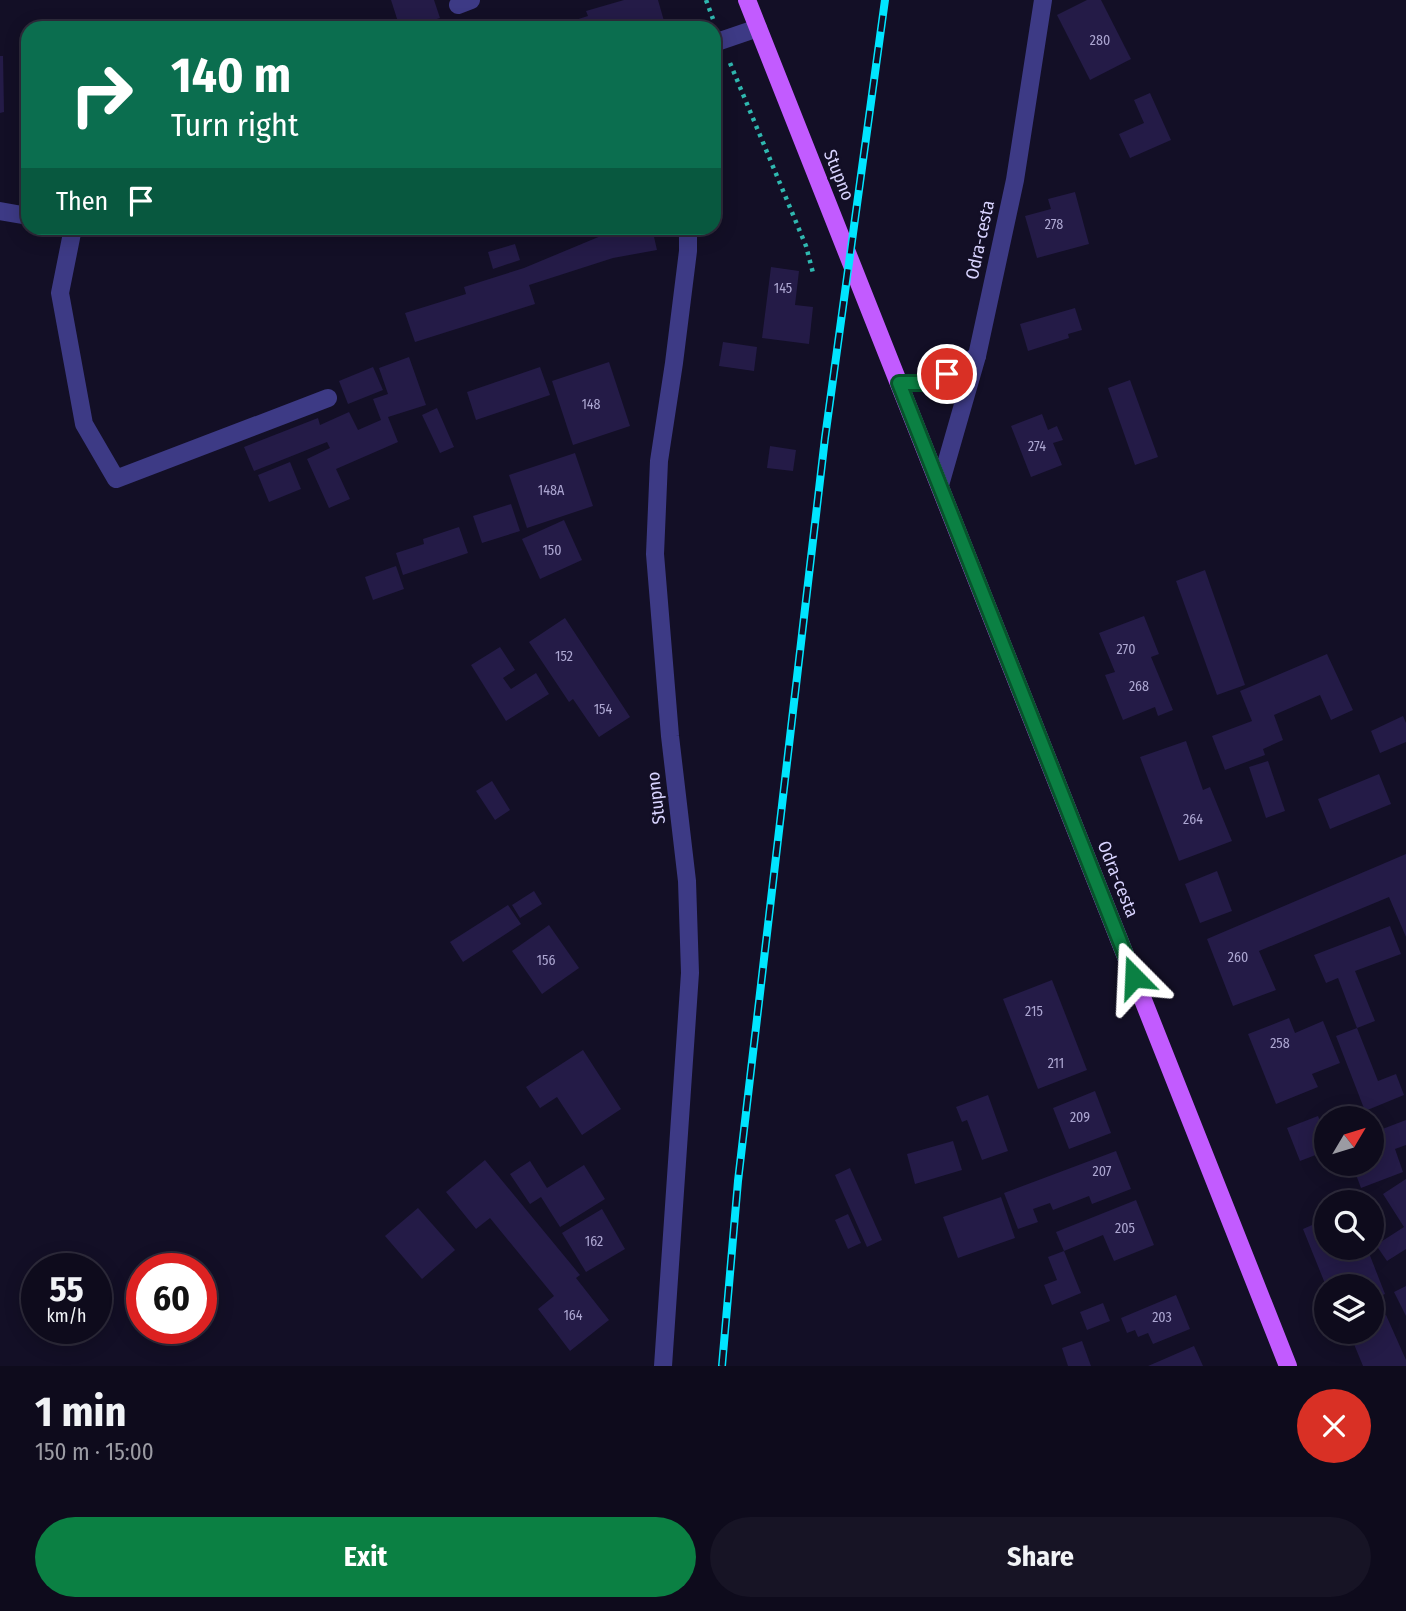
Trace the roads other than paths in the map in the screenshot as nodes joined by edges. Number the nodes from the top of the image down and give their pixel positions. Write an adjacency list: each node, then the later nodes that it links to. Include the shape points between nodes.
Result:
1 (747, 0): 3 (main road, Stupno)
2 (1043, 0): 10 (street, Odra-cesta, via 1015,180)
3 (758, 28): 4 (street); 9 (main road, Stupno)
4 (721, 41)
5 (0, 211): 6 (street)
6 (21, 215)
7 (72, 235): 12 (street, via 60,293 84,424 116,479)
8 (688, 235): 14 (street, Stupno, via 659,461 655,554 687,881 690,973)
9 (881, 338): 11 (main road, Odra-cesta)
10 (976, 356): 11 (street, via 922,383); 13 (street, Odra-cesta)
11 (899, 383): 13 (main road, Odra-cesta)
12 (328, 398)
13 (940, 485): 15 (main road, Odra-cesta)
14 (663, 1366)
15 (1288, 1366)

